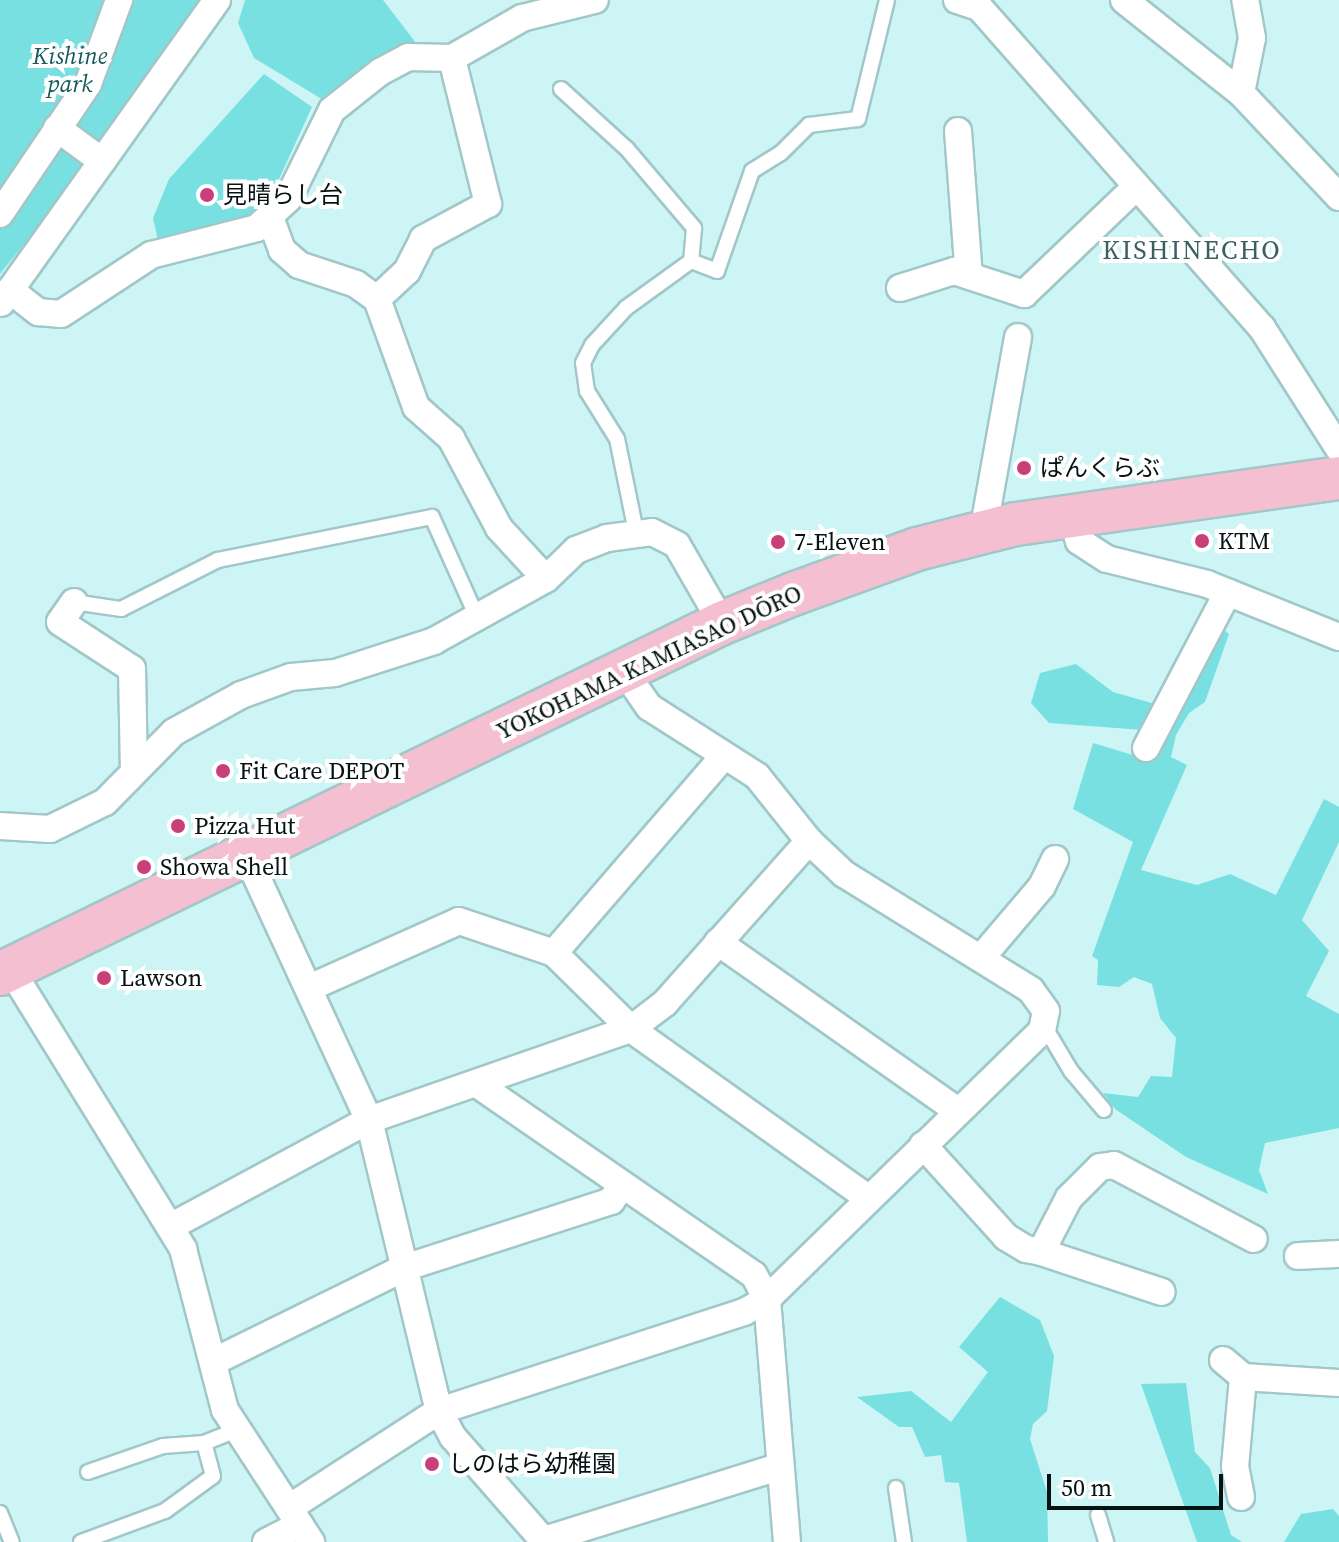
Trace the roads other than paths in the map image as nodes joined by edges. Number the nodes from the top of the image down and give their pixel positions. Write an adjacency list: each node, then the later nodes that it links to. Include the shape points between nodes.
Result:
1 (119, 0): 11 (street, via 88,84)
2 (217, 0): 13 (street)
3 (595, 0): 8 (street, via 522,18)
4 (887, 0): 18 (lane, via 858,119 809,125 781,153 752,171 717,271)
5 (1124, 0): 10 (street)
6 (1245, 0): 10 (street, via 1252,38)
7 (972, 2): 14 (street)
8 (452, 58): 17 (street, via 408,57 332,110 288,199); 22 (street, via 488,204 423,239 407,271)
9 (561, 89): 18 (lane, via 627,149 694,228)
10 (1241, 93): 15 (street)
11 (57, 128): 13 (street); 16 (street)
12 (958, 131): 19 (street)
13 (102, 161): 21 (street)
14 (1136, 187): 19 (street, via 1033,290 1015,292); 24 (street, via 1262,328)
15 (1339, 197)
16 (0, 214)
17 (270, 217): 21 (street, via 235,235 151,255 61,314 38,312); 22 (street, via 282,250 299,265 356,284)
18 (691, 261): 27 (lane, via 626,308 583,363 587,391 617,439)
19 (969, 276): 20 (street, via 941,272)
20 (900, 288)
21 (5, 297)
22 (377, 299): 29 (street, via 416,407 451,438 499,528)
23 (1018, 337): 28 (street)
24 (1334, 439)
25 (1339, 478): 26 (main road, YOKOHAMA KAMIASAO DŌRO)
26 (1071, 512): 28 (main road, YOKOHAMA KAMIASAO DŌRO); 30 (street, via 1079,541 1107,559)
27 (636, 532): 29 (street, via 576,550); 34 (street, via 652,532 677,545)
28 (983, 532): 34 (main road, YOKOHAMA KAMIASAO DŌRO, via 917,549)
29 (546, 579): 32 (street)
30 (1228, 592): 35 (street); 38 (street)
31 (74, 602): 32 (lane, via 121,609 218,560 432,517); 40 (street, via 60,622 132,669)
32 (477, 617): 40 (street, via 434,641 335,673 291,677 241,695 174,732)
33 (1339, 619): 35 (street, via 1331,616)
34 (722, 623): 37 (main road, YOKOHAMA KAMIASAO DŌRO)
35 (1313, 626): 36 (street)
36 (1339, 637)
37 (624, 671): 39 (street, via 649,707); 43 (main road, YOKOHAMA KAMIASAO DŌRO)
38 (1146, 748)
39 (723, 757): 42 (street, via 757,776); 46 (street)
40 (134, 771): 41 (street, via 105,802 50,829)
41 (0, 826)
42 (809, 841): 45 (street); 47 (street, via 844,874)
43 (245, 852): 48 (main road, YOKOHAMA KAMIASAO DŌRO); 49 (street)
44 (1055, 859): 47 (street, via 1042,886)
45 (718, 942): 51 (street, via 665,1003); 54 (street)
46 (554, 953): 49 (street, via 459,921); 51 (street)
47 (981, 958): 50 (street, via 1031,990 1046,1011)
48 (6, 972): 59 (street)
49 (309, 988): 55 (street)
50 (1043, 1024): 53 (lane, via 1071,1071); 54 (street, via 1042,1031)
51 (631, 1029): 52 (street); 58 (street)
52 (477, 1084): 55 (street); 57 (street)
53 (1104, 1110)
54 (958, 1111): 56 (street)
55 (369, 1120): 59 (street); 64 (street)
56 (923, 1145): 58 (street); 62 (street, via 1006,1237)
57 (622, 1186): 64 (street, via 611,1201); 66 (street, via 754,1275)
58 (868, 1198): 66 (street)
59 (170, 1227): 68 (street, via 183,1249)
60 (1254, 1239): 62 (street, via 1114,1165 1100,1167 1069,1198)
61 (1337, 1249): 63 (street)
62 (1041, 1252): 65 (street)
63 (1298, 1256)
64 (404, 1268): 68 (street); 71 (street)
65 (1162, 1292)
66 (767, 1299): 71 (street, via 744,1312); 74 (street)
67 (1223, 1360): 69 (street)
68 (213, 1362): 72 (street, via 225,1410)
69 (1243, 1377): 70 (street); 77 (street, via 1235,1467)
70 (1339, 1383)
71 (439, 1411): 80 (street); 81 (street, via 453,1437)
72 (237, 1430): 73 (lane); 80 (street)
73 (204, 1443): 75 (lane, via 163,1446); 83 (lane, via 213,1476 165,1511)
74 (779, 1467): 81 (street); 85 (street)
75 (88, 1472)
76 (896, 1488): 86 (lane)
77 (1241, 1497)
78 (0, 1513): 82 (lane)
79 (1098, 1515): 87 (lane)
80 (300, 1525): 84 (street)
81 (544, 1541)
82 (12, 1542)
83 (81, 1542)
84 (266, 1542)
85 (787, 1542)
86 (904, 1542)
87 (1106, 1542)

